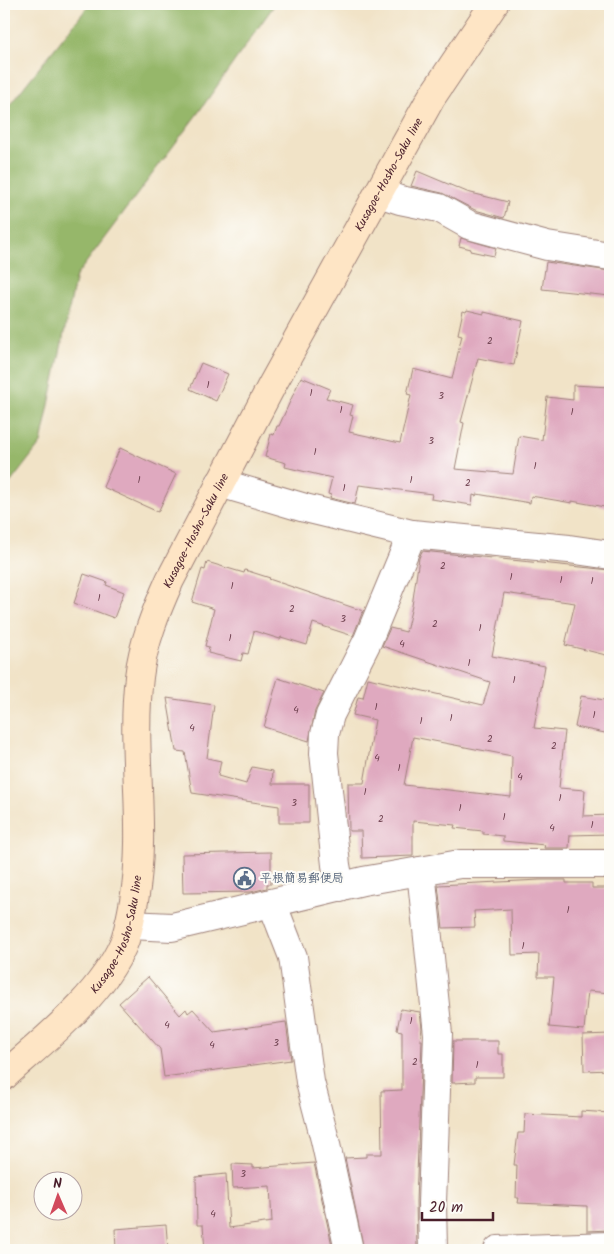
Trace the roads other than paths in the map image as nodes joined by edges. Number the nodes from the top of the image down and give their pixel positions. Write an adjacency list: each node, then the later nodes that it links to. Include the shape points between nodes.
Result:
1 (494, 4): 2 (main road, Kusagoe-Hosho-Saku line, via 431,98)
2 (378, 193): 3 (street, via 439,208 469,225 546,246); 4 (main road, Kusagoe-Hosho-Saku line)
3 (610, 256)
4 (220, 483): 5 (street); 11 (main road, Kusagoe-Hosho-Saku line, via 158,607 139,677 138,875)
5 (412, 534): 6 (street); 9 (street, via 368,640 330,715 325,734 325,762)
6 (610, 555)
7 (610, 864): 8 (street, via 460,864)
8 (421, 871): 9 (street); 15 (street, via 438,1034)
9 (340, 887): 10 (street)
10 (272, 903): 11 (street, via 172,927); 14 (street, via 294,957 310,1082)
11 (129, 926): 12 (main road, Kusagoe-Hosho-Saku line, via 115,960 98,984 48,1038)
12 (4, 1076)
13 (610, 1246): 16 (street)
14 (349, 1250)
15 (433, 1250)
16 (498, 1250)

